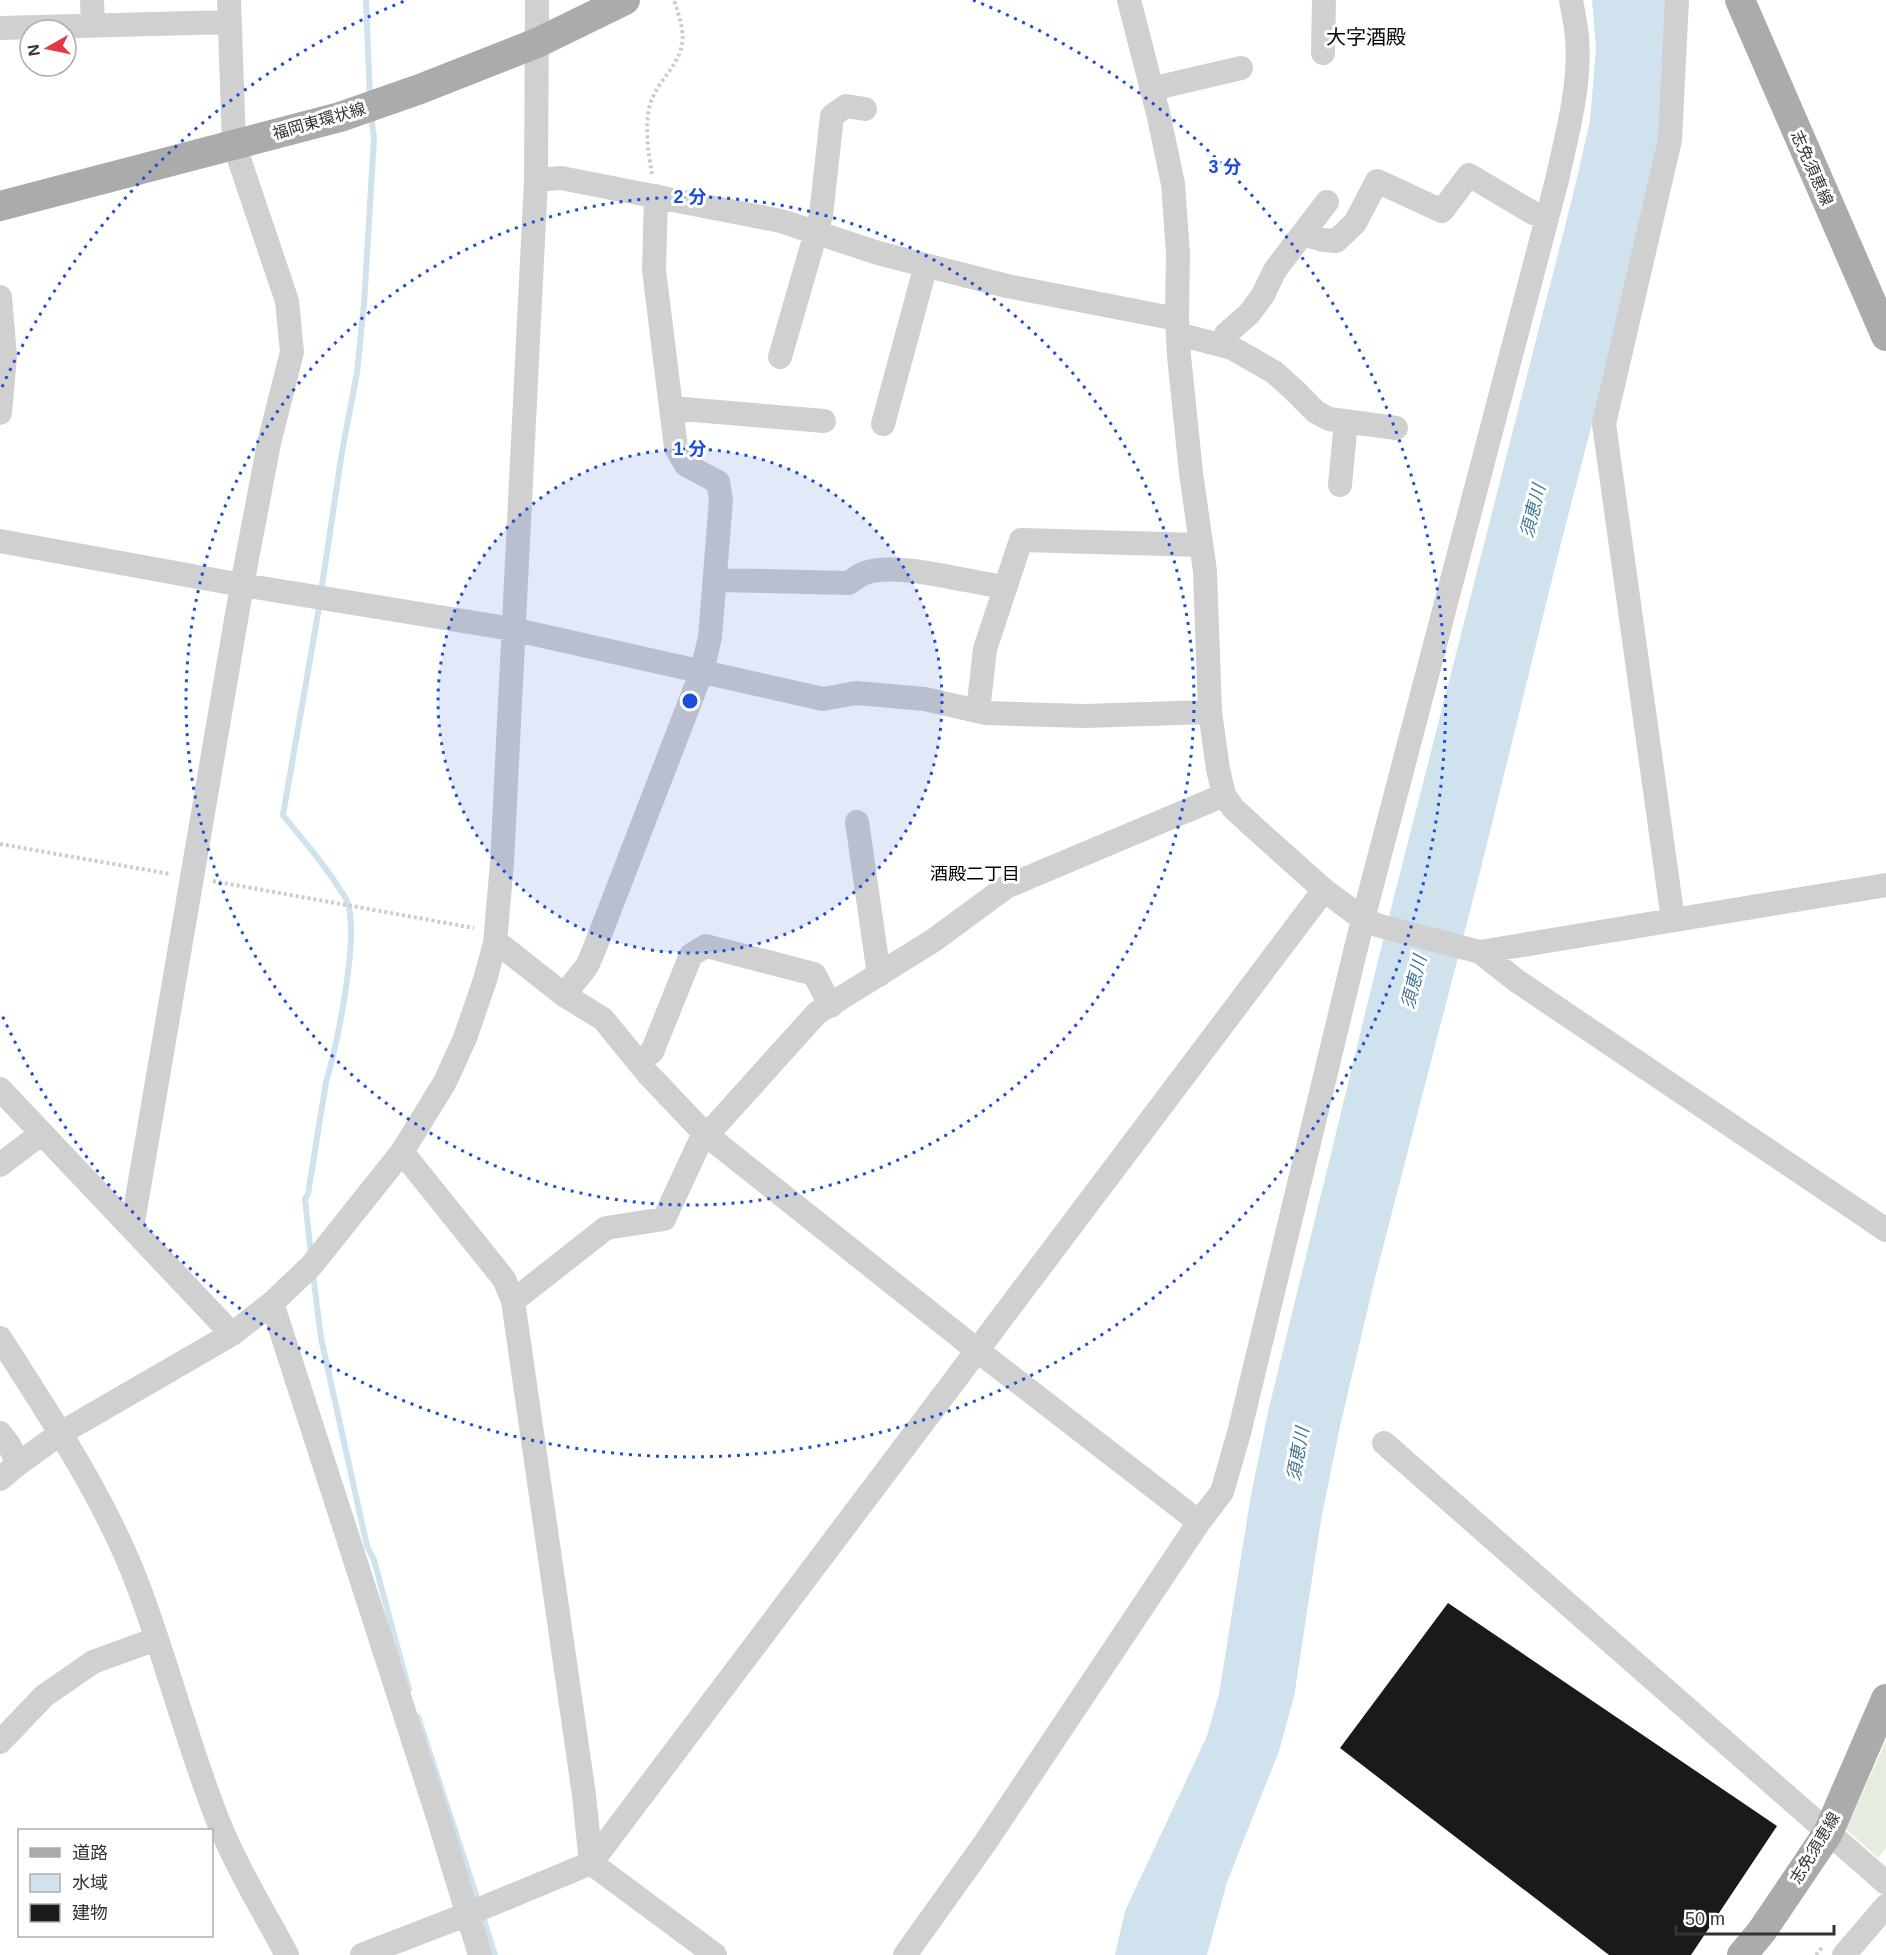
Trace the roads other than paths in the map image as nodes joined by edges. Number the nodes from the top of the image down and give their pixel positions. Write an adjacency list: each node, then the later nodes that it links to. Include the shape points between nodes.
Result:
1 (92, 0): 10 (street)
2 (537, 0): 12 (street)
3 (625, 0): 12 (main road, 福岡東環状線)
4 (1129, 0): 15 (street)
5 (1324, 0): 13 (street)
6 (1571, 0): 22 (street, via 1577,37 1575,82)
7 (1677, 0): 51 (street, via 1671,140 1604,424)
8 (1740, 0): 28 (main road, 志免須恵線)
9 (230, 11): 10 (street); 17 (street)
10 (93, 26): 11 (street)
11 (0, 28)
12 (537, 43): 17 (main road, 福岡東環状線, via 340,117); 18 (street)
13 (1323, 53)
14 (1241, 68): 15 (street)
15 (1151, 89): 27 (street, via 1173,184)
16 (865, 109): 23 (street, via 846,106 832,116)
17 (234, 144): 21 (main road, 福岡東環状線); 41 (street, via 287,301 292,352)
18 (536, 180): 19 (street, via 561,178); 43 (street)
19 (656, 196): 23 (street, via 780,221); 31 (street, via 654,270)
20 (1327, 201): 24 (street)
21 (0, 206)
22 (1547, 217): 24 (street, via 1533,213 1469,175 1442,211 1377,181 1355,223 1336,241); 52 (street)
23 (816, 233): 25 (street); 30 (street)
24 (1303, 234): 29 (street, via 1275,270 1263,295 1226,334)
25 (927, 266): 27 (street); 35 (street)
26 (0, 297): 32 (street, via 5,356)
27 (1178, 326): 29 (street); 39 (street)
28 (1886, 336)
29 (1222, 345): 34 (street, via 1274,372 1316,412)
30 (780, 357)
31 (671, 408): 33 (street); 40 (street, via 676,448 686,465 718,482 721,500)
32 (0, 413)
33 (824, 421)
34 (1346, 421): 36 (street); 37 (street)
35 (883, 424)
36 (1396, 428)
37 (1340, 485)
38 (0, 541): 41 (street)
39 (1201, 545): 42 (street, via 1021,540); 46 (street)
40 (715, 580): 42 (street, via 849,583 864,573 886,569); 44 (street, via 710,637)
41 (242, 585): 43 (street); 64 (street)
42 (1005, 587): 45 (street, via 986,649)
43 (512, 629): 44 (street); 53 (street)
44 (702, 671): 45 (street, via 823,699 856,693 925,699); 56 (street, via 587,966)
45 (978, 711): 46 (street, via 1084,716)
46 (1210, 712): 47 (street)
47 (1224, 795): 50 (street, via 1233,808); 55 (street, via 1006,886)
48 (856, 822): 55 (street)
49 (1886, 885): 51 (street)
50 (1324, 890): 52 (street); 70 (street)
51 (1673, 920): 54 (street)
52 (1372, 923): 54 (street); 75 (street, via 1222,1492)
53 (495, 938): 56 (street); 62 (street, via 465,1038 445,1082)
54 (1471, 950): 65 (street)
55 (879, 975): 57 (street)
56 (564, 995): 58 (street, via 603,1019)
57 (831, 1006): 58 (street, via 814,974 706,946 691,955 652,1052); 61 (street, via 817,1013 716,1125)
58 (638, 1062): 61 (street)
59 (0, 1089): 60 (street)
60 (42, 1133): 63 (street); 64 (street)
61 (704, 1133): 66 (street, via 664,1219 606,1228); 70 (street)
62 (402, 1152): 66 (street, via 504,1279); 67 (street, via 311,1266)
63 (0, 1165)
64 (132, 1228): 68 (street)
65 (1886, 1230)
66 (513, 1301): 80 (street)
67 (272, 1303): 68 (street); 83 (street)
68 (232, 1334): 72 (street)
69 (0, 1338): 72 (street)
70 (978, 1351): 75 (street); 80 (street)
71 (0, 1433): 74 (street, via 9,1445)
72 (61, 1433): 74 (street); 76 (street, via 108,1520 139,1588)
73 (1384, 1443): 79 (street)
74 (9, 1472)
75 (1199, 1522): 88 (street, via 985,1843)
76 (156, 1639): 78 (street, via 93,1662 44,1696); 84 (street, via 218,1821)
77 (1886, 1699): 79 (main road, 志免須恵線)
78 (0, 1742)
79 (1828, 1833): 81 (street); 89 (main road, 志免須恵線)
80 (591, 1863): 83 (street); 87 (street)
81 (1886, 1883)
82 (1886, 1905): 90 (street)
83 (468, 1914): 85 (street); 86 (street)
84 (286, 1955)
85 (362, 1955)
86 (480, 1955)
87 (715, 1955)
88 (905, 1955)
89 (1742, 1955)
90 (1844, 1955)

